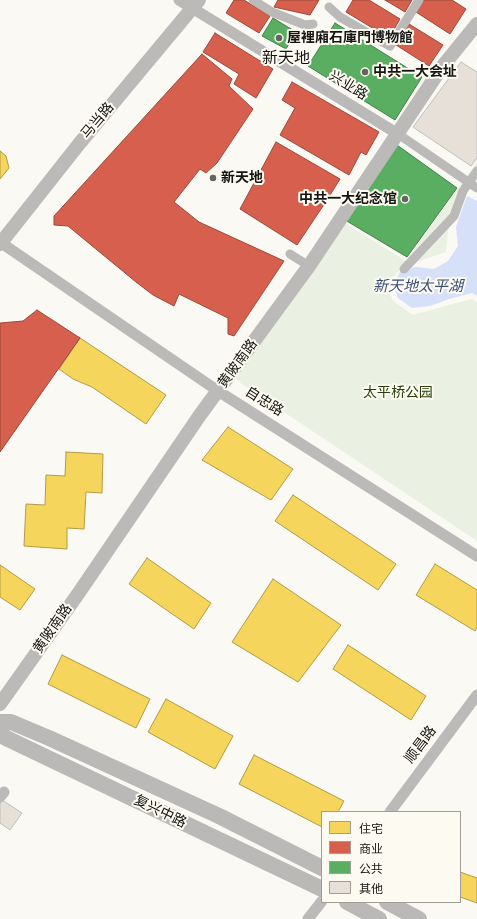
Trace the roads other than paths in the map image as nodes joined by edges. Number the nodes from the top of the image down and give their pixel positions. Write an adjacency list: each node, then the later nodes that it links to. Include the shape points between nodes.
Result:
1 (179, 0): 4 (street, 兴业路)
2 (253, 0): 6 (street, via 272,12 305,25)
3 (418, 0): 5 (street, via 390,46 340,17)
4 (196, 4): 8 (street, 兴业路); 12 (street, 马当路)
5 (329, 7)
6 (313, 24)
7 (477, 24): 8 (street, 黄陂南路, via 442,67)
8 (398, 134): 10 (street); 14 (street, 黄陂南路)
9 (477, 171): 10 (street)
10 (469, 182): 11 (street); 15 (street, via 454,216)
11 (477, 188)
12 (0, 243): 16 (street, 自忠路)
13 (290, 254): 14 (street)
14 (309, 266): 16 (street, 黄陂南路)
15 (404, 269)
16 (218, 391): 17 (street, 自忠路); 19 (street, 黄陂南路)
17 (477, 556)
18 (477, 695): 22 (street, 顺昌路)
19 (0, 704)
20 (0, 722): 23 (main road, 复兴中路, via 11,722 49,738 218,816)
21 (0, 733): 24 (main road, 复兴中路)
22 (391, 811)
23 (321, 868)
24 (321, 889)
25 (321, 902): 28 (street)
26 (349, 903): 29 (main road)
27 (389, 903): 30 (main road)
28 (308, 919)
29 (379, 919)
30 (419, 919)

